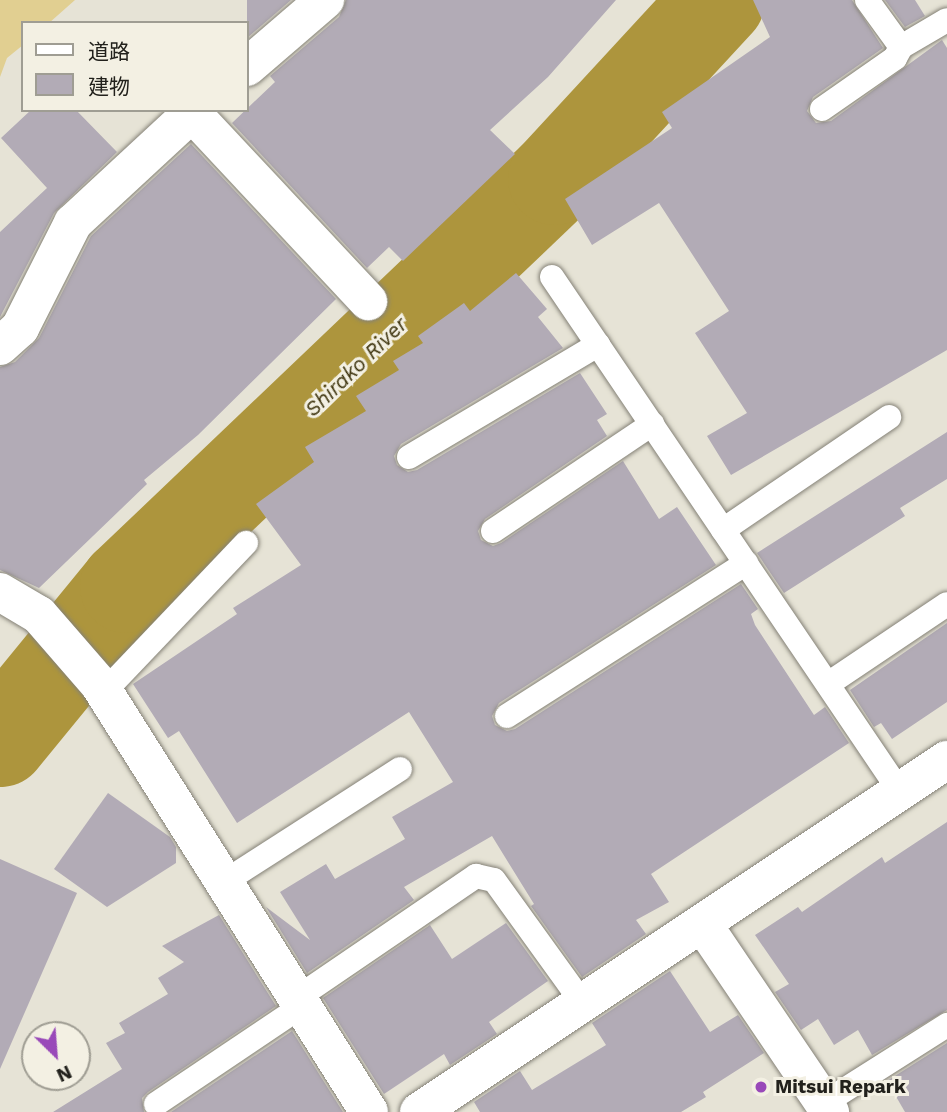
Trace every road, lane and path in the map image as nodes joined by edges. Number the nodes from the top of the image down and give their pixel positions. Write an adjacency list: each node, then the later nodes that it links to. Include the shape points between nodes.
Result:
1 (325, 0): 5 (street)
2 (867, 0): 4 (lane)
3 (947, 20): 4 (lane)
4 (901, 47): 6 (lane, via 895,58)
5 (248, 66)
6 (822, 109)
7 (193, 112): 12 (street, via 73,223 20,328)
8 (195, 112): 10 (street)
9 (552, 277): 11 (lane)
10 (368, 301)
11 (598, 345): 14 (lane); 15 (lane)
12 (0, 346)
13 (889, 417): 16 (lane)
14 (652, 424): 16 (lane); 17 (lane)
15 (409, 457)
16 (723, 530): 19 (lane)
17 (493, 531)
18 (246, 543): 23 (lane)
19 (746, 563): 22 (lane); 24 (lane)
20 (0, 592): 23 (street, via 48,624)
21 (947, 604): 22 (lane)
22 (828, 684): 27 (lane)
23 (102, 688): 28 (street)
24 (507, 716)
25 (947, 760): 27 (street)
26 (401, 769): 28 (lane)
27 (901, 793): 29 (street)
28 (224, 882): 30 (street)
29 (704, 926): 31 (street); 34 (street)
30 (300, 1002): 31 (lane, via 476,876 495,880); 33 (lane); 35 (street)
31 (584, 1005): 36 (street)
32 (947, 1025): 34 (lane)
33 (156, 1104)
34 (827, 1107)
35 (369, 1112)
36 (419, 1112)

